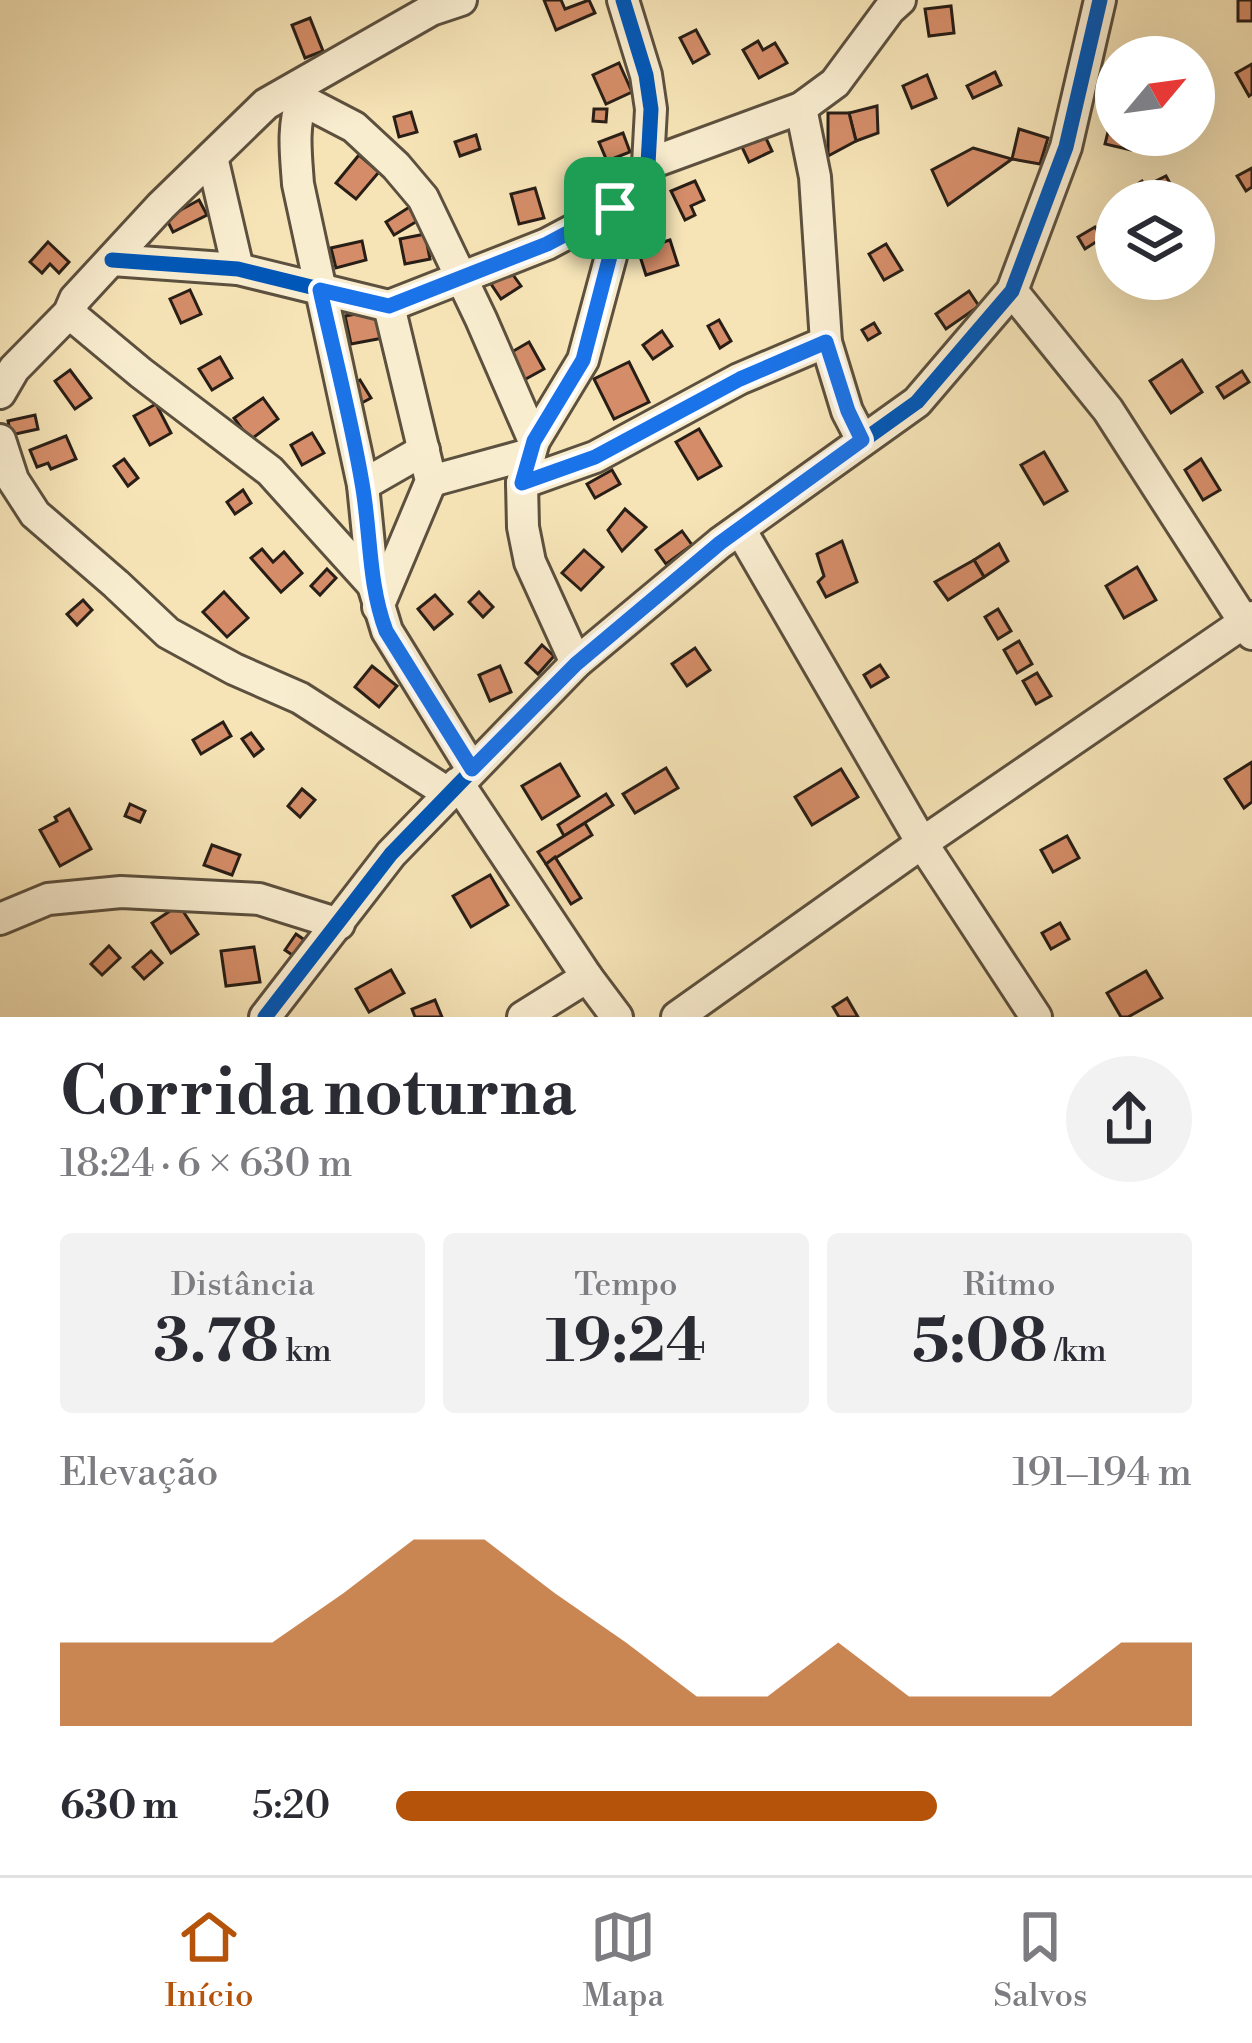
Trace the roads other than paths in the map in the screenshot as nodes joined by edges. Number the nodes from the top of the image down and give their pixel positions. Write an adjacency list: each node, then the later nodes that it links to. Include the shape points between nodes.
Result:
1 (461, 0): 5 (street)
2 (623, 0): 9 (street, via 646,75)
3 (900, 0): 7 (street, via 835,83)
4 (1100, 0): 15 (street, via 1066,147)
5 (431, 5): 6 (street)
6 (300, 94): 8 (street, via 266,104); 13 (street, via 396,166 423,197); 14 (street, via 298,184)
7 (801, 108): 9 (street); 18 (street, via 815,177)
8 (212, 158): 11 (street); 12 (street)
9 (648, 164): 10 (street)
10 (615, 208): 13 (street); 23 (street, via 583,360)
11 (112, 260): 12 (street); 17 (street)
12 (238, 269): 14 (street)
13 (460, 276): 16 (street); 23 (street)
14 (320, 290): 16 (street); 25 (street)
15 (1012, 290): 21 (street, via 917,402); 28 (street, via 1108,410)
16 (389, 306): 22 (street)
17 (69, 313): 19 (street); 27 (street, via 270,472)
18 (826, 342): 21 (street); 23 (street, via 595,457)
19 (0, 392)
20 (0, 440): 30 (street, via 35,514 168,633)
21 (862, 440): 26 (street)
22 (424, 450): 24 (street); 25 (street)
23 (529, 459): 24 (street); 29 (street, via 523,527 530,562)
24 (431, 481): 27 (street)
25 (363, 485): 27 (street)
26 (740, 529): 29 (street); 31 (street)
27 (375, 596): 30 (street)
28 (1249, 624): 31 (street)
29 (576, 664): 30 (street)
30 (460, 782): 33 (street); 34 (street)
31 (922, 843): 38 (street); 39 (street)
32 (0, 919): 33 (street, via 48,899 121,892 259,899)
33 (339, 923): 35 (street)
34 (587, 977): 36 (street); 37 (street)
35 (265, 1017)
36 (524, 1017)
37 (616, 1017)
38 (677, 1017)
39 (1036, 1017)

